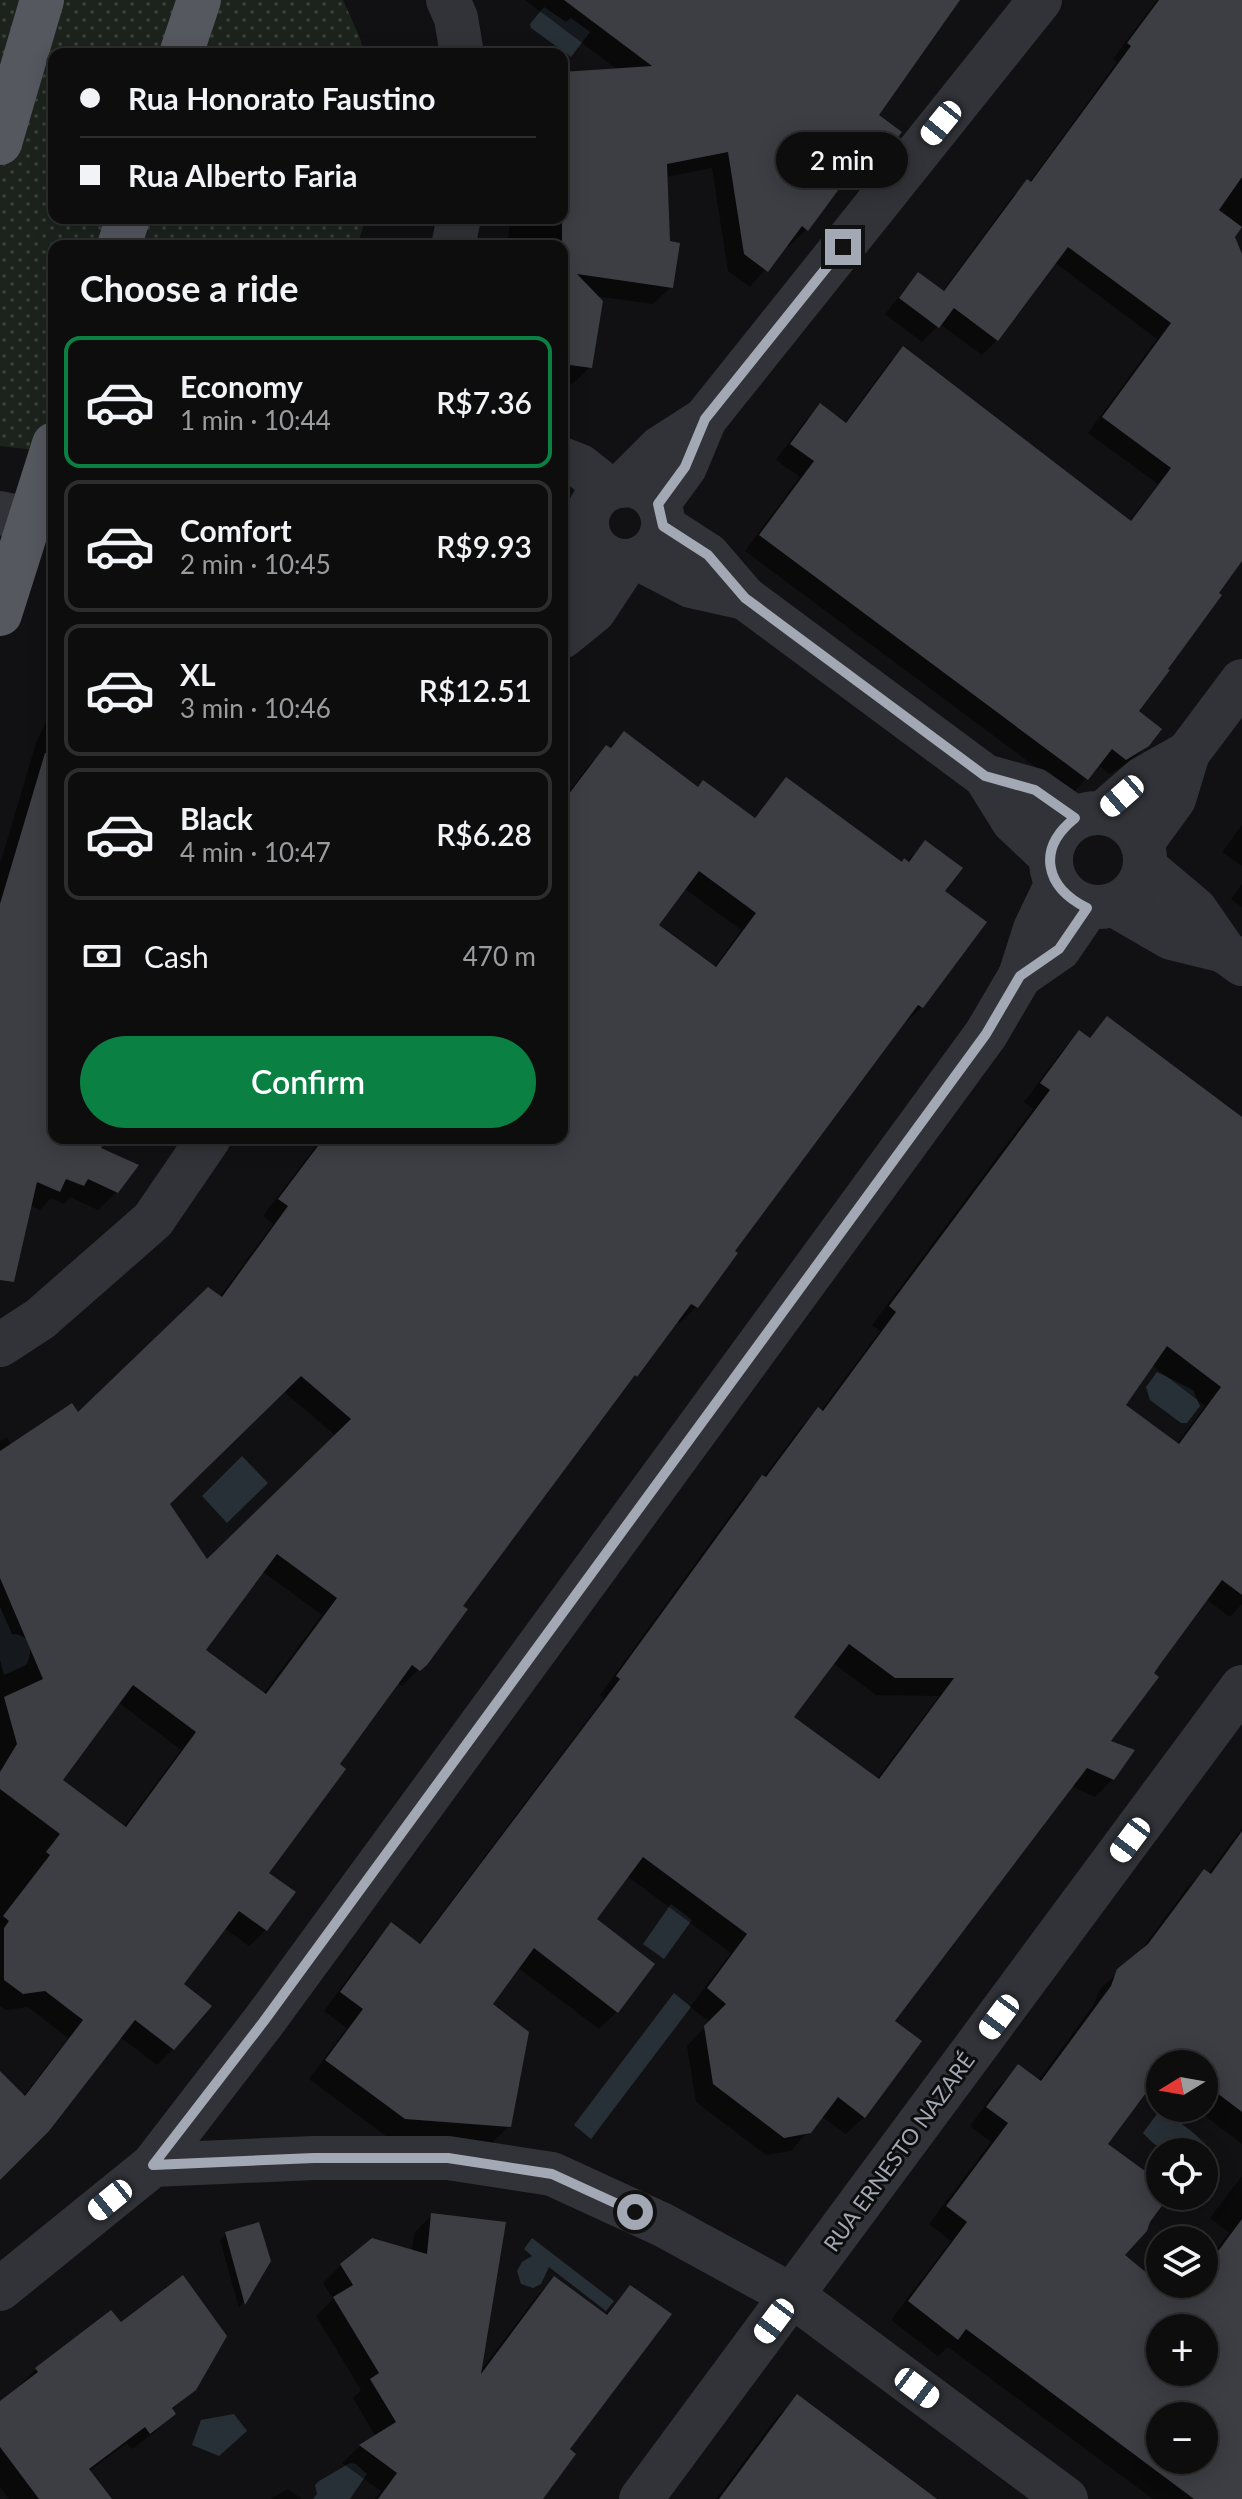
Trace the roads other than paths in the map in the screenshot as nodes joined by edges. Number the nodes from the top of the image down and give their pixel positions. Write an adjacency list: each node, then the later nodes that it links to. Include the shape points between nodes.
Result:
1 (42, 0): 7 (highway)
2 (199, 0): 5 (highway)
3 (448, 0): 6 (street)
4 (1040, 0): 11 (street, via 705,419 685,467)
5 (183, 48)
6 (461, 48)
7 (0, 143)
8 (48, 461): 10 (highway)
9 (568, 461): 11 (street, via 580,466)
10 (28, 518): 12 (highway)
11 (618, 519): 13 (street, via 594,611); 16 (street, via 691,586 745,598)
12 (0, 614)
13 (568, 632)
14 (1242, 681): 15 (street)
15 (1188, 753): 17 (street); 18 (street, via 1174,799)
16 (985, 776): 17 (street, via 1035,790); 19 (street, via 1013,821)
17 (1089, 816): 18 (street, via 1117,817 1129,825); 19 (street, via 1063,827 1054,841)
18 (1144, 855): 19 (street, via 1138,886 1127,898); 20 (street)
19 (1077, 888): 20 (street, via 1171,938); 24 (street, via 1059,949 1020,976 986,1034)
20 (1233, 958)
21 (205, 1144): 22 (street, via 153,1220 40,1319)
22 (0, 1345)
23 (1242, 1687): 26 (street, RUA ERNESTO NAZARÉ)
24 (153, 2165): 25 (street); 26 (street, via 448,2158 552,2174 663,2225)
25 (0, 2289)
26 (793, 2296): 27 (street, RUA ERNESTO NAZARÉ); 28 (street)
27 (641, 2499)
28 (1066, 2499)

